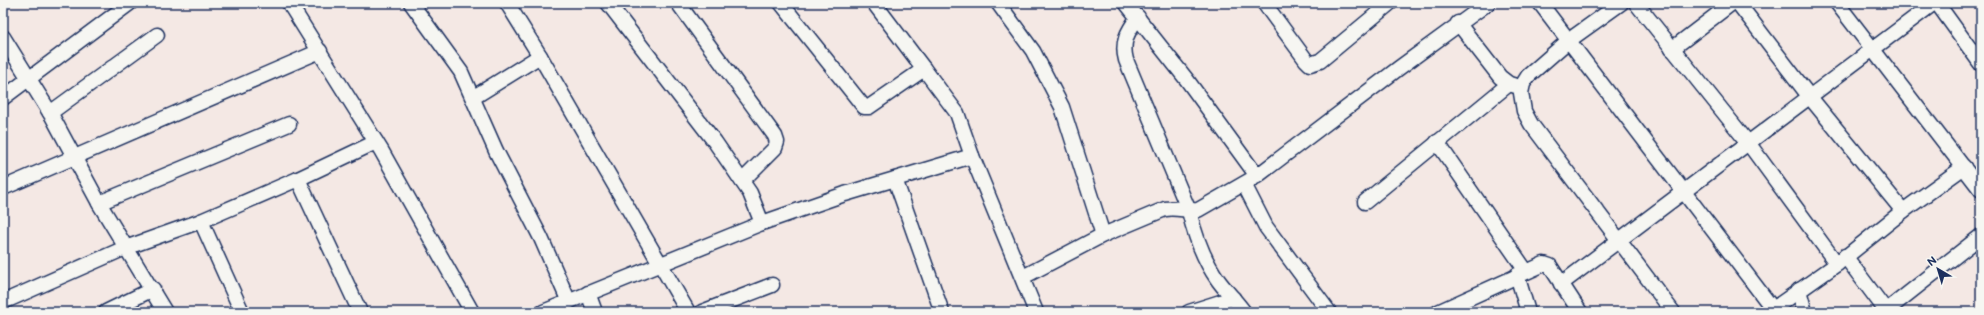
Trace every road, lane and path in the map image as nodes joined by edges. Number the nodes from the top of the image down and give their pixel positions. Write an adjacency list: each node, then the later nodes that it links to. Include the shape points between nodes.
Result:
1 (130, 3): 32 (street)
2 (289, 3): 28 (street)
3 (411, 3): 35 (street, via 451,57)
4 (507, 3): 29 (street)
5 (608, 3): 48 (street)
6 (678, 3): 48 (street, via 775,136 775,148)
7 (781, 3): 31 (street, via 864,107 868,107)
8 (874, 3): 31 (street)
9 (998, 3): 59 (street, via 1033,50 1062,107)
10 (1126, 3): 21 (street)
11 (1264, 3): 12 (street, via 1310,64 1320,61)
12 (1390, 3)
13 (1488, 3): 22 (street)
14 (1540, 3): 25 (street)
15 (1621, 3): 25 (street)
16 (1636, 3): 27 (street)
17 (1732, 3): 27 (street)
18 (1738, 3): 34 (street)
19 (1837, 3): 26 (street)
20 (1935, 3): 26 (street); 30 (street)
21 (1138, 17): 45 (street); 55 (street, via 1127,34 1124,51)
22 (1458, 23): 33 (street, via 1494,70); 45 (street)
23 (157, 35): 37 (street)
24 (3, 37): 32 (street)
25 (1568, 41): 33 (street); 52 (street)
26 (1873, 48): 34 (street); 44 (street)
27 (1672, 49): 41 (street)
28 (320, 51): 39 (street); 43 (street)
29 (540, 56): 35 (street); 64 (street)
30 (1981, 64)
31 (924, 69): 42 (street, via 957,113)
32 (30, 79): 36 (street); 37 (street)
33 (1515, 86): 40 (street); 61 (street, via 1532,124)
34 (1810, 96): 41 (street); 56 (street)
35 (474, 97): 74 (street, via 486,130 541,238)
36 (3, 98)
37 (50, 113): 43 (street)
38 (289, 124): 54 (street)
39 (376, 142): 46 (street); 82 (street)
40 (1437, 142): 53 (street); 65 (street)
41 (1749, 144): 52 (street); 63 (street)
42 (972, 156): 47 (street); 66 (street)
43 (75, 158): 50 (street); 54 (street)
44 (1964, 167): 51 (street); 56 (street)
45 (1257, 176): 49 (street)
46 (298, 179): 57 (street); 81 (street)
47 (895, 179): 58 (street); 87 (street)
48 (742, 181): 58 (street)
49 (1244, 184): 55 (street, via 1198,210); 91 (street, via 1266,227)
50 (3, 188)
51 (1981, 190)
52 (1685, 191): 61 (street); 75 (street)
53 (1365, 202)
54 (99, 203): 62 (street)
55 (1189, 211): 59 (street, via 1174,207 1165,209); 72 (street, via 1207,264)
56 (1903, 211): 63 (street)
57 (201, 221): 62 (street); 80 (street)
58 (762, 223): 64 (street)
59 (1103, 235): 66 (street)
60 (1981, 236): 77 (street)
61 (1618, 240): 67 (street); 94 (street)
62 (126, 248): 69 (street); 73 (street)
63 (1841, 260): 70 (street); 77 (street)
64 (661, 264): 71 (street); 85 (street)
65 (1522, 273): 67 (street, via 1548,264); 76 (street); 92 (street)
66 (1023, 277): 88 (street)
67 (1561, 284): 93 (street)
68 (772, 285): 86 (street)
69 (153, 289): 78 (street); 79 (street)
70 (1799, 290): 75 (street); 95 (street)
71 (588, 293): 74 (street); 84 (street)
72 (1233, 298): 89 (street); 90 (street)
73 (3, 302)
74 (569, 302): 83 (street)
75 (1771, 310)
76 (1443, 311)
77 (1886, 311)
78 (106, 312)
79 (165, 312)
80 (242, 312)
81 (360, 312)
82 (472, 312)
83 (543, 312)
84 (595, 312)
85 (688, 312)
86 (702, 312)
87 (942, 312)
88 (1036, 312)
89 (1189, 312)
90 (1244, 312)
91 (1330, 312)
92 (1528, 312)
93 (1580, 312)
94 (1673, 312)
95 (1805, 312)

